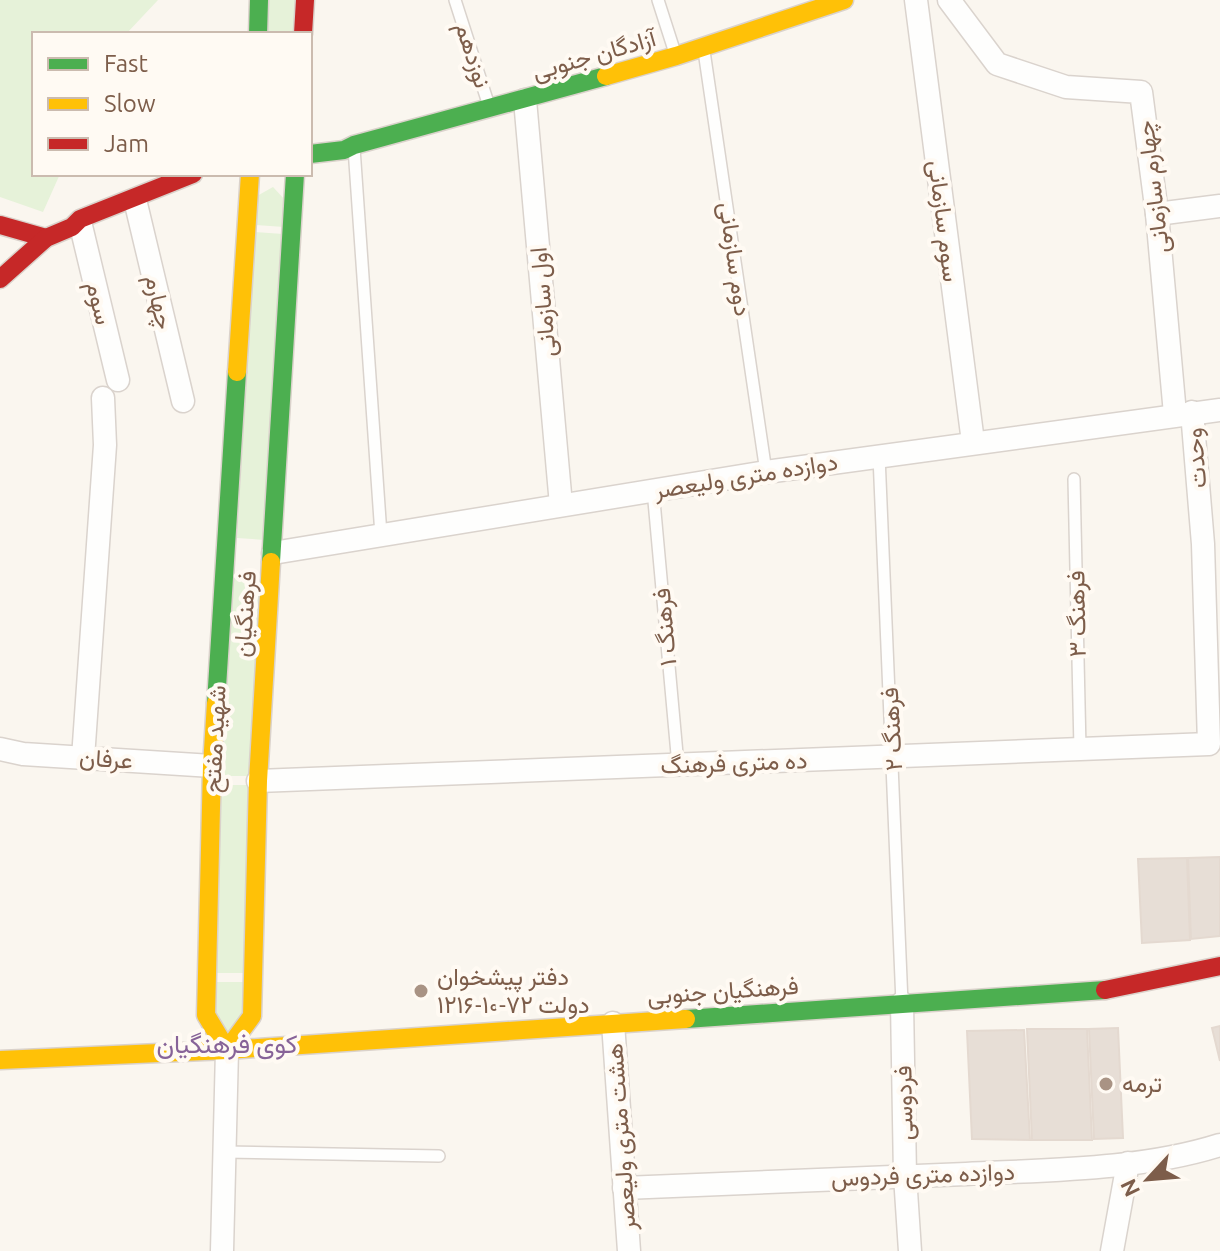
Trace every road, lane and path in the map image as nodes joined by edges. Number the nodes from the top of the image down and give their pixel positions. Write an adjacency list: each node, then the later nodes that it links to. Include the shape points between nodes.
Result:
1 (259, 0): 8 (main road)
2 (305, 0): 9 (main road)
3 (455, 0): 13 (lane, نوزدهم)
4 (658, 0): 11 (lane)
5 (844, 0): 10 (main road, آزادگان جنوبی)
6 (916, 0): 35 (street, سوم سازمانی)
7 (949, 0): 23 (street, چهارم سازمانی, via 997,64 1066,87 1141,92)
8 (258, 32)
9 (303, 32)
10 (703, 47): 11 (main road, آزادگان جنوبی); 37 (lane, دوم سازمانی)
11 (676, 56): 12 (main road, آزادگان جنوبی)
12 (525, 100): 13 (main road, آزادگان جنوبی); 40 (street, اول سازمانی)
13 (490, 109): 14 (main road, آزادگان جنوبی)
14 (354, 145): 15 (main road, آزادگان جنوبی); 16 (main road, آزادگان جنوبی); 41 (lane)
15 (312, 147)
16 (312, 154)
17 (188, 176): 25 (main road, via 80,219)
18 (204, 176): 21 (main road)
19 (250, 176): 51 (main road, شهید مفتح)
20 (295, 176): 43 (main road, فرهنگیان)
21 (136, 204): 25 (main road); 32 (street, چهارم)
22 (1220, 206): 23 (street)
23 (1157, 214): 34 (street, چهارم سازمانی)
24 (0, 225): 26 (main road)
25 (76, 226): 26 (main road); 30 (street, سوم)
26 (46, 238): 27 (main road)
27 (22, 257): 28 (main road); 29 (main road)
28 (0, 269)
29 (0, 279)
30 (118, 380)
31 (103, 398): 49 (street, via 105,445)
32 (183, 401)
33 (1220, 410): 34 (street, دوازده متری ولیعصر)
34 (1183, 413): 35 (street, دوازده متری ولیعصر); 42 (street, وحدت)
35 (973, 442): 36 (street, دوازده متری ولیعصر)
36 (879, 456): 37 (street, دوازده متری ولیعصر); 48 (lane, فرهنگ ۲)
37 (766, 472): 39 (street, دوازده متری ولیعصر)
38 (1074, 479): 47 (lane, فرهنگ ۳)
39 (653, 489): 40 (street, دوازده متری ولیعصر); 50 (lane, فرهنگ ۱)
40 (561, 505): 41 (street, دوازده متری ولیعصر)
41 (381, 535): 43 (street, دوازده متری ولیعصر)
42 (1211, 543): 44 (street, وحدت)
43 (273, 553): 52 (main road, فرهنگیان)
44 (1214, 682): 45 (street, وحدت)
45 (1209, 744): 47 (street, ده متری فرهنگ)
46 (0, 749): 49 (street, عرفان)
47 (1080, 749): 48 (street, ده متری فرهنگ)
48 (893, 756): 50 (street, ده متری فرهنگ); 54 (lane, فرهنگ ۲)
49 (83, 758): 51 (street, عرفان)
50 (678, 765): 52 (street, ده متری فرهنگ)
51 (212, 766): 56 (main road, شهید مفتح, via 206,1015)
52 (258, 781): 56 (main road, فرهنگیان, via 252,1016)
53 (1220, 966): 54 (main road, فرهنگیان جنوبی, via 1116,989)
54 (902, 1003): 55 (main road, فرهنگیان جنوبی); 62 (street, فردوسی)
55 (613, 1023): 56 (main road, فرهنگیان جنوبی); 63 (street, هشت متری ولیعصر)
56 (227, 1050): 57 (main road, فرهنگیان جنوبی); 59 (street)
57 (0, 1060)
58 (1220, 1145): 61 (street, دوازده متری فردوس)
59 (224, 1152): 60 (lane); 64 (street)
60 (439, 1156)
61 (1128, 1163): 62 (street, دوازده متری فردوس); 67 (street)
62 (905, 1176): 63 (street, دوازده متری فردوس); 66 (street, فردوسی)
63 (624, 1188): 65 (street, هشت متری ولیعصر)
64 (222, 1251)
65 (629, 1251)
66 (910, 1251)
67 (1112, 1251)

